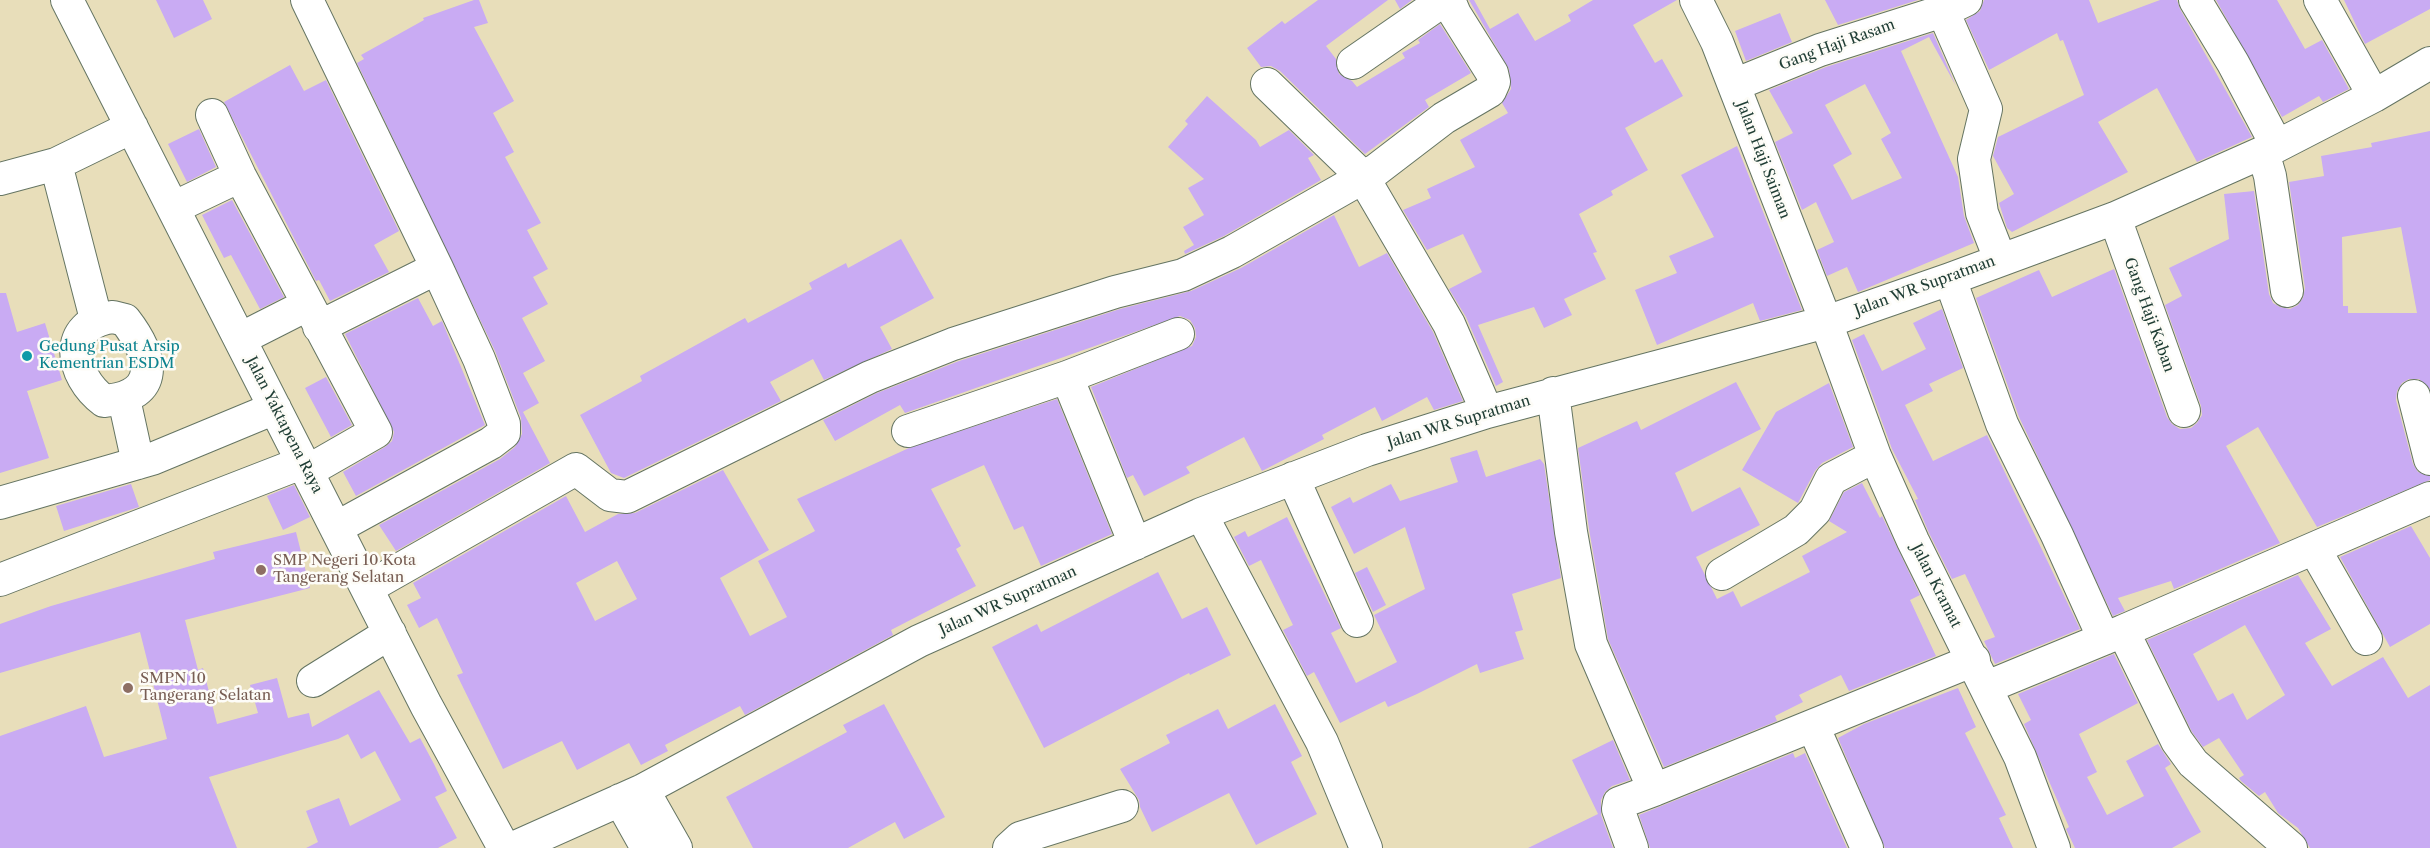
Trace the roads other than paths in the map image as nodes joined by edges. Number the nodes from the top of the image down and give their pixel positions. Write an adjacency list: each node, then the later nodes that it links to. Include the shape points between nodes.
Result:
1 (67, 0): 15 (street, Jalan Yaktapena Raya)
2 (307, 0): 24 (street)
3 (1444, 0): 9 (street)
4 (1449, 0): 19 (street, via 1492,73 1490,91 1444,118)
5 (1696, 0): 12 (street, Jalan Haji Saiman)
6 (2195, 0): 16 (street, via 2233,63)
7 (2320, 0): 13 (street)
8 (1954, 5): 12 (street, Gang Haji Rasam, via 1820,50); 23 (street, via 1986,108 1974,159 1982,213)
9 (1353, 63)
10 (2430, 63): 13 (street, Jalan WR Supratman)
11 (1267, 84): 19 (street)
12 (1734, 85): 29 (street, Jalan Haji Saiman)
13 (2374, 96): 16 (street, Jalan WR Supratman)
14 (212, 115): 18 (street)
15 (132, 128): 17 (street); 21 (street, Jalan Yaktapena Raya)
16 (2270, 149): 22 (street, Jalan WR Supratman); 26 (street, via 2270,176)
17 (56, 164): 20 (street); 28 (street)
18 (240, 176): 21 (street); 27 (street)
19 (1363, 177): 38 (street, via 1449,324); 53 (street, via 1232,252 1183,275 1115,292 932,352 870,377 627,497 610,495 576,469)
20 (0, 178)
21 (173, 208): 31 (street, Jalan Yaktapena Raya)
22 (2115, 218): 23 (street, Jalan WR Supratman); 37 (street, Gang Haji Kaban)
23 (2000, 259): 25 (street, Jalan WR Supratman)
24 (437, 268): 27 (street); 48 (street, via 501,413 504,433)
25 (1950, 279): 29 (street, Jalan WR Supratman); 56 (street, via 2002,424 2057,535)
26 (2287, 291)
27 (313, 316): 31 (street); 43 (street, via 375,432)
28 (96, 319): 35 (street, via 82,331 77,363 83,380 104,401); 35 (street, via 125,320 147,360 142,387)
29 (1826, 322): 33 (street, Jalan WR Supratman); 40 (street, Jalan Kramat)
30 (1178, 334): 32 (street)
31 (240, 339): 36 (street, Jalan Yaktapena Raya)
32 (1068, 377): 39 (street); 49 (street)
33 (1553, 393): 38 (street, Jalan WR Supratman); 61 (street, via 1571,532 1591,644)
34 (2415, 396): 41 (street)
35 (124, 399): 42 (street)
36 (275, 408): 42 (street); 43 (street, Jalan Yaktapena Raya)
37 (2184, 411)
38 (1486, 412): 44 (street, Jalan WR Supratman)
39 (908, 431)
40 (1875, 456): 51 (street, via 1831,479 1815,512 1796,530); 58 (street, Jalan Kramat, via 1913,542)
41 (2430, 459)
42 (138, 463): 46 (street)
43 (306, 466): 48 (street, Jalan Yaktapena Raya); 52 (street)
44 (1293, 478): 47 (street, Jalan WR Supratman); 54 (street)
45 (2430, 498): 50 (street)
46 (0, 503)
47 (1201, 514): 49 (street, Jalan WR Supratman); 69 (street, via 1322,742)
48 (336, 528): 53 (street, Jalan Yaktapena Raya)
49 (1135, 544): 62 (street, Jalan WR Supratman, via 919,641)
50 (2315, 550): 56 (street); 57 (street)
51 (1722, 574)
52 (0, 580)
53 (367, 588): 55 (street, Jalan Yaktapena Raya)
54 (1357, 621)
55 (390, 633): 59 (street); 64 (street, Jalan Yaktapena Raya)
56 (2114, 635): 58 (street); 73 (street, via 2193,764)
57 (2366, 639)
58 (1981, 674): 60 (street); 72 (street, Jalan Kramat, via 2020,757)
59 (313, 681)
60 (1813, 726): 61 (street); 71 (street)
61 (1654, 790): 70 (street, via 1619,803)
62 (631, 795): 65 (street, Jalan WR Supratman); 66 (street); 67 (street)
63 (1122, 806): 68 (street, via 1020,838)
64 (504, 848)
65 (513, 848)
66 (647, 848)
67 (676, 848)
68 (1009, 848)
69 (1366, 848)
70 (1632, 848)
71 (1867, 848)
72 (2054, 848)
73 (2290, 848)

